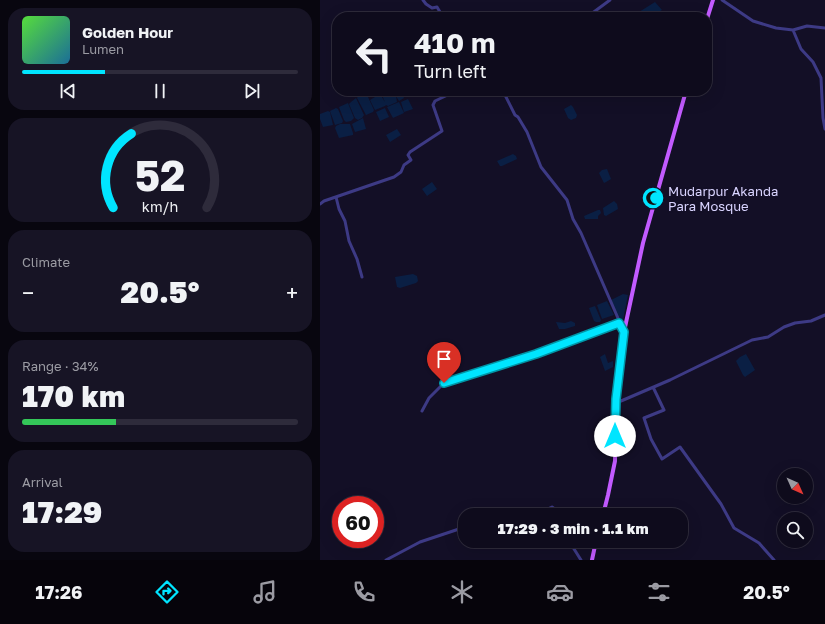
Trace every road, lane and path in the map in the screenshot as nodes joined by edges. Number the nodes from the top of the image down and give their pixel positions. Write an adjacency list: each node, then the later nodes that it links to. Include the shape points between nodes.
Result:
1 (423, 0): 5 (street, via 429,7 437,7)
2 (610, 0): 6 (street)
3 (713, 0): 7 (main road)
4 (722, 0): 9 (street, via 754,21)
5 (440, 12)
6 (594, 12)
7 (709, 12)
8 (825, 28): 9 (street, via 807,26)
9 (793, 30): 13 (street, via 801,49 813,62 821,78)
10 (446, 96): 14 (street, via 435,101 433,105 442,131 410,152 408,155 411,160 404,165 401,172 394,177)
11 (506, 96): 18 (street, via 515,115 528,132 542,167 567,200)
12 (685, 96): 19 (main road, via 643,243)
13 (825, 129)
14 (336, 197): 15 (street); 16 (street)
15 (320, 204)
16 (362, 277)
17 (825, 315): 20 (street, via 784,327 768,337 752,340)
18 (619, 323): 19 (street); 22 (street, via 536,354 444,383 429,398)
19 (624, 332): 21 (main road)
20 (653, 387): 21 (street, via 621,402); 30 (street, via 664,410 644,418 662,458 680,448 721,504 734,528 759,542)
21 (616, 399): 23 (main road, via 615,460)
22 (422, 410)
23 (605, 508)
24 (458, 529): 27 (street, via 420,542)
25 (573, 548): 28 (street)
26 (595, 548): 29 (main road)
27 (386, 560)
28 (581, 560)
29 (592, 560)
30 (774, 560)

